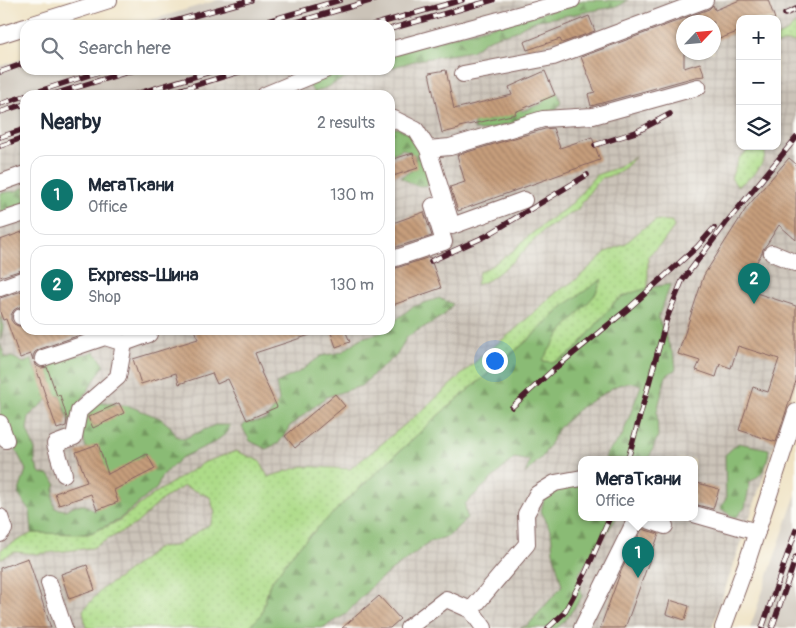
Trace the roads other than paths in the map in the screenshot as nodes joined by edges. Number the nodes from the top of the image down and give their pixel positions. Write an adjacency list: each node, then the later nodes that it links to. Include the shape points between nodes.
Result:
1 (109, 0): 5 (street)
2 (572, 0): 8 (street)
3 (705, 0): 4 (street)
4 (686, 3): 9 (street, via 553,57)
5 (46, 20)
6 (20, 29): 7 (street)
7 (0, 35)
8 (395, 49)
9 (463, 74)
10 (313, 75): 12 (street)
11 (698, 87): 14 (street, via 593,116 543,120)
12 (277, 90)
13 (395, 119): 14 (street, via 416,130)
14 (428, 150): 17 (street, via 452,226)
15 (20, 176): 16 (street)
16 (0, 183)
17 (524, 200)
18 (433, 206): 22 (street, via 444,242)
19 (20, 215): 20 (street)
20 (0, 221)
21 (772, 253): 23 (street)
22 (395, 258)
23 (796, 263)
24 (20, 281): 25 (street)
25 (0, 288)
26 (146, 335): 27 (street)
27 (124, 343): 28 (street, via 106,337); 32 (street, via 118,376 79,411 74,437 55,444)
28 (43, 358)
29 (796, 412): 39 (street)
30 (0, 423): 31 (street)
31 (6, 440)
32 (64, 474)
33 (578, 479): 42 (street, via 555,483 537,494 526,514 527,544)
34 (698, 515): 39 (street)
35 (0, 517): 40 (street, via 4,529)
36 (636, 521): 46 (street)
37 (650, 521): 38 (street)
38 (665, 526)
39 (757, 532): 47 (street)
40 (0, 534)
41 (49, 583): 43 (street)
42 (471, 610): 44 (street, via 446,599); 45 (street)
43 (64, 628)
44 (408, 628)
45 (484, 628)
46 (582, 628)
47 (723, 628)

